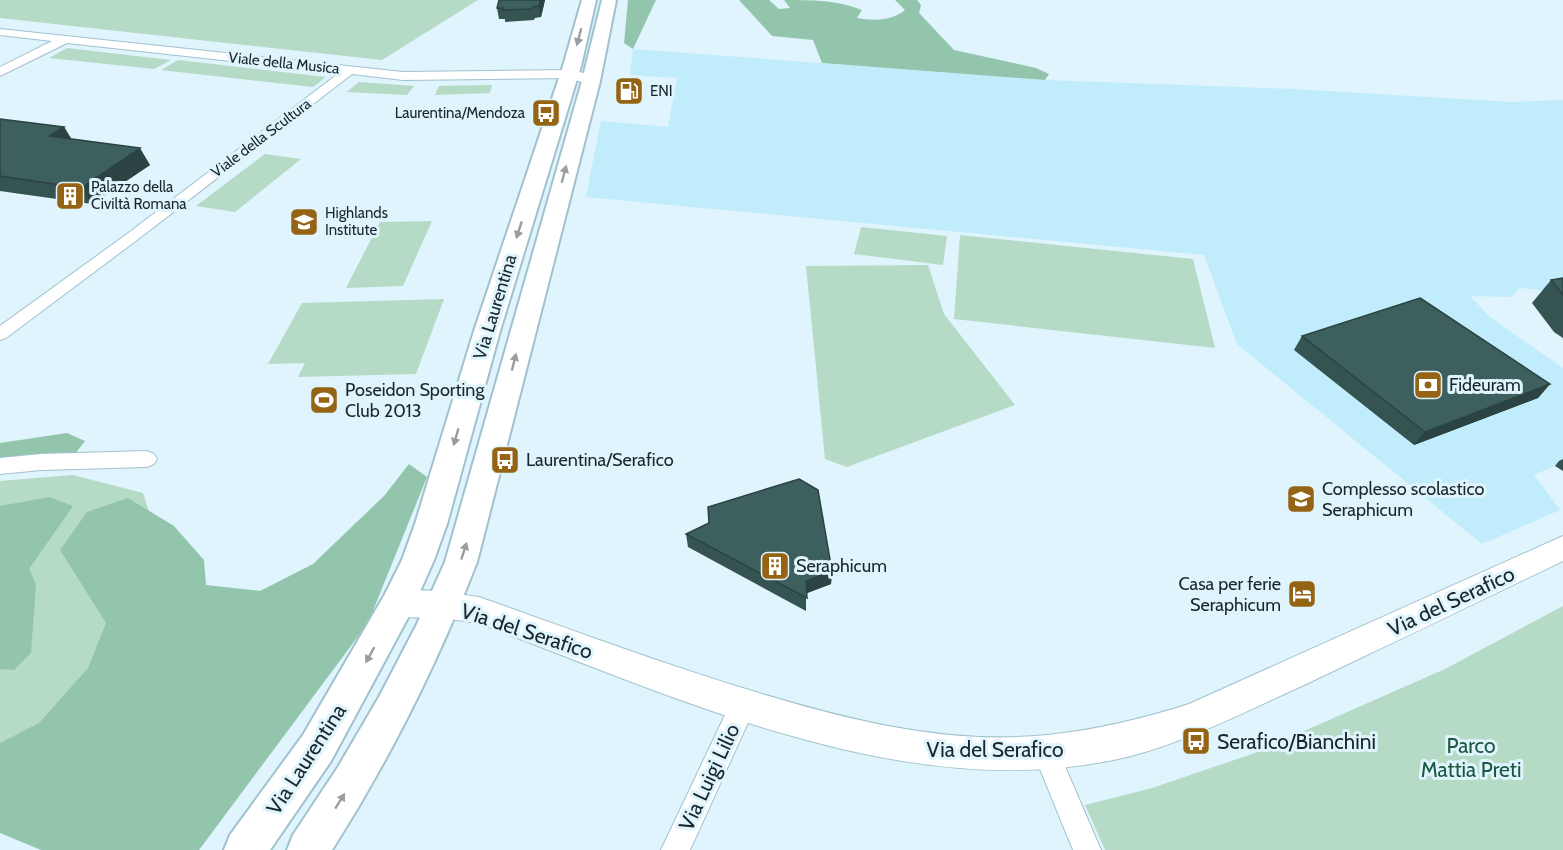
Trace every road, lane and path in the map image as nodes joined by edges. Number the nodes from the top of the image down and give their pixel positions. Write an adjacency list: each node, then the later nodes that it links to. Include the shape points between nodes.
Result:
1 (590, 0): 7 (main road, Via Laurentina, one-way to 7)
2 (609, 0): 7 (main road, Via Laurentina)
3 (0, 32): 4 (street, Viale della Musica)
4 (65, 39): 5 (street, Viale della Musica); 6 (street)
5 (349, 71): 7 (street, Viale della Musica); 10 (street, Viale della Scultura)
6 (0, 72)
7 (580, 78): 8 (main road, Via Laurentina); 9 (main road, Via Laurentina)
8 (546, 147): 9 (street); 14 (main road, Via Laurentina, one-way to 14, via 431,524)
9 (572, 147): 15 (main road, Via Laurentina, one-way to 9, via 470,533)
10 (0, 334)
11 (147, 459): 12 (street)
12 (0, 466)
13 (1563, 548): 17 (street, Via del Serafico, via 1193,719 1130,739)
14 (398, 604): 15 (street); 18 (main road, Via Laurentina, one-way to 18, via 317,748)
15 (443, 605): 16 (street, Via del Serafico, via 489,614); 19 (main road, Via Laurentina, one-way to 15, via 364,760)
16 (743, 705): 17 (street, Via del Serafico, via 812,726 915,748 979,753); 20 (street, Via Luigi Lilio)
17 (1046, 752): 21 (street)
18 (245, 850)
19 (308, 850)
20 (675, 850)
21 (1087, 850)

